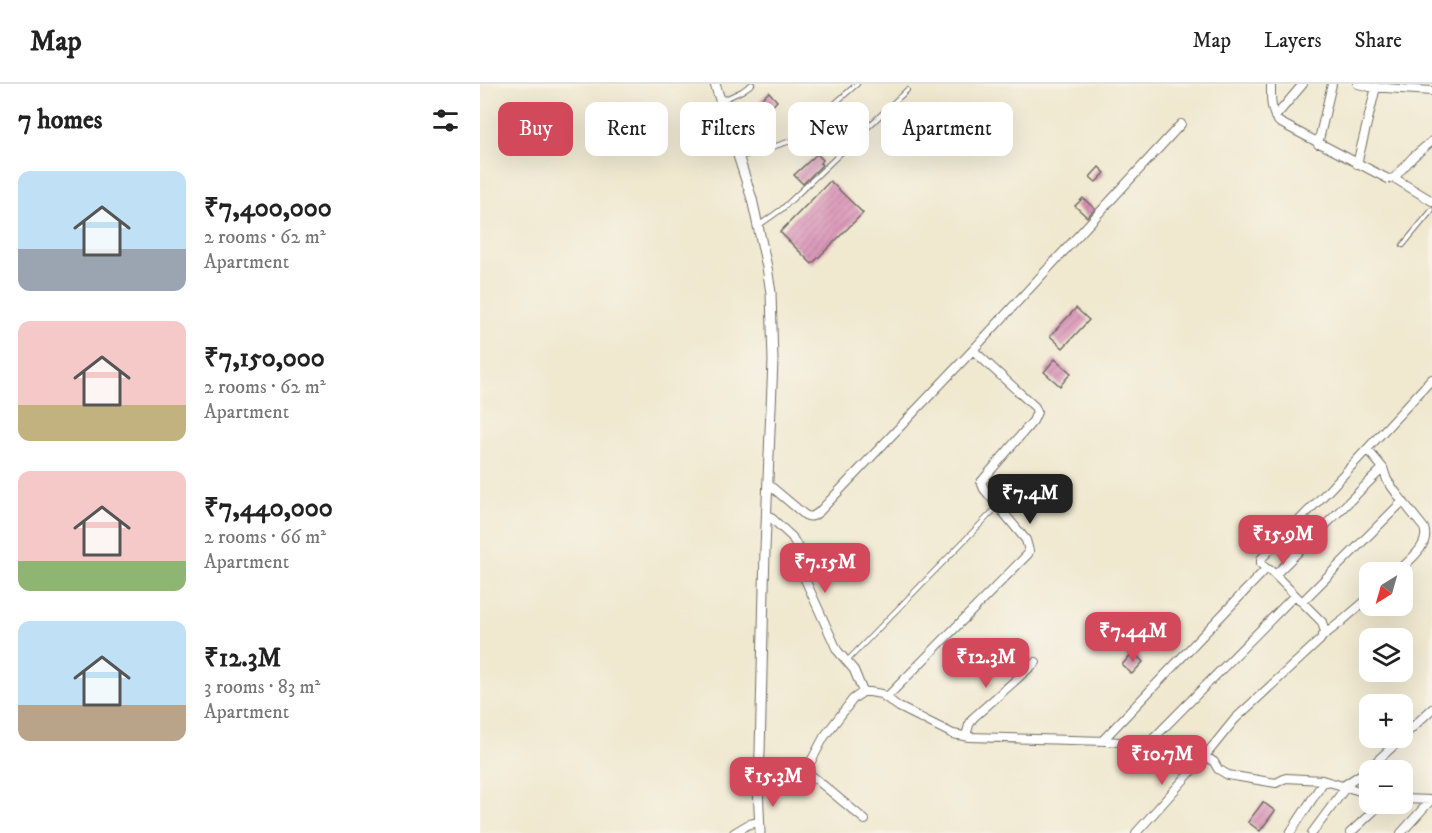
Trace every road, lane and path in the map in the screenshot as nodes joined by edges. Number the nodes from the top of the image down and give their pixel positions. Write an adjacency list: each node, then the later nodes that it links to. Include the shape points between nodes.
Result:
1 (715, 84): 11 (street)
2 (752, 84): 11 (lane)
3 (857, 84): 16 (lane, via 791,141)
4 (1270, 84): 12 (street)
5 (1303, 84): 12 (street)
6 (1332, 84): 15 (street)
7 (1358, 84): 8 (street)
8 (1376, 87): 10 (street); 17 (street)
9 (907, 90): 21 (lane, via 782,209)
10 (1432, 91)
11 (721, 101): 16 (street)
12 (1275, 117): 15 (street)
13 (1181, 124): 23 (street)
14 (1432, 141): 18 (street)
15 (1318, 144): 17 (street)
16 (740, 157): 21 (street)
17 (1357, 164): 18 (street, via 1388,179)
18 (1394, 178): 19 (street)
19 (1432, 201)
20 (1432, 210): 22 (lane)
21 (758, 226): 27 (street, via 771,293 773,361)
22 (1403, 245)
23 (973, 350): 27 (street, via 814,516 809,517); 29 (street, via 1037,412 982,478 984,489)
24 (1432, 379): 25 (street)
25 (1367, 449): 26 (street); 32 (street, via 1261,559)
26 (1383, 468): 28 (street); 33 (street)
27 (768, 484): 30 (street)
28 (1403, 501): 31 (street, via 1424,528 1426,538); 35 (street)
29 (998, 506): 38 (lane); 41 (street, via 1026,540 1028,554)
30 (766, 513): 38 (street, via 792,537 802,555 803,575 837,650); 51 (street)
31 (1407, 562)
32 (1267, 569): 33 (street); 45 (street)
33 (1275, 575): 34 (street)
34 (1295, 595): 35 (street); 46 (street)
35 (1302, 602): 37 (street, via 1322,622)
36 (1359, 606): 37 (street)
37 (1323, 636): 48 (street, via 1235,719)
38 (846, 661): 40 (street)
39 (1036, 662): 44 (street, via 974,718)
40 (863, 692): 41 (street); 49 (street, via 824,736)
41 (886, 698): 44 (street, via 953,734)
42 (1432, 709): 43 (street)
43 (1413, 727)
44 (966, 736): 45 (street)
45 (1102, 741): 46 (street)
46 (1148, 744): 48 (street, via 1190,749)
47 (1391, 748): 52 (street)
48 (1206, 756): 50 (street, via 1228,775 1276,783 1286,778); 61 (street)
49 (804, 770): 51 (street); 57 (street)
50 (1324, 781): 52 (street); 62 (street)
51 (758, 784): 58 (street)
52 (1345, 787): 53 (street); 63 (street)
53 (1359, 791)
54 (1413, 799): 55 (street)
55 (1431, 800): 65 (street)
56 (1370, 814): 64 (street)
57 (865, 820)
58 (760, 822): 59 (street); 60 (street)
59 (734, 833)
60 (760, 833)
61 (1136, 833)
62 (1290, 833)
63 (1312, 833)
64 (1350, 833)
65 (1401, 833)

